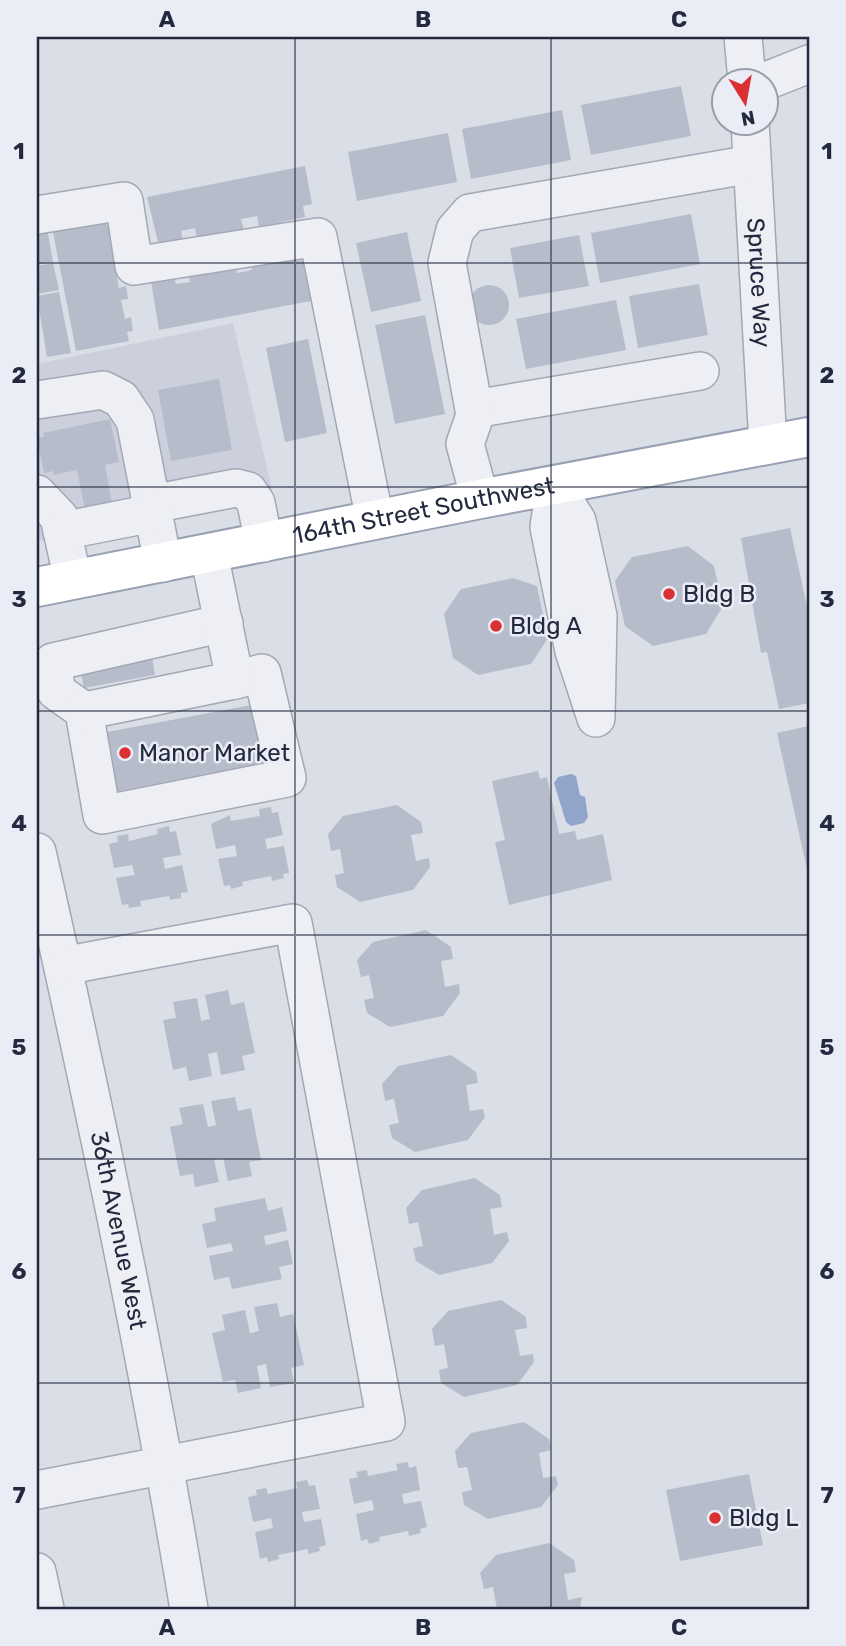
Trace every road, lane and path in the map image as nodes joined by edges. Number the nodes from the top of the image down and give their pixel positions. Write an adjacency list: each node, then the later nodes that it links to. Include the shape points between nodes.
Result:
1 (743, 37): 3 (street)
2 (809, 64): 4 (street)
3 (746, 66)
4 (780, 75)
5 (751, 136): 6 (street, Spruce Way)
6 (752, 164): 10 (street, via 470,214 455,230 447,263); 12 (street, Spruce Way)
7 (37, 215): 17 (street, via 124,201 134,266 318,237)
8 (700, 371): 10 (street)
9 (37, 400): 16 (street, via 103,390 121,399 135,420)
10 (474, 409): 15 (street, via 465,444)
11 (809, 437): 12 (main road, 164th Street Southwest)
12 (768, 445): 13 (main road, 164th Street Southwest)
13 (555, 486): 13 (street, via 549,527 574,651 596,718 598,616 577,521); 15 (main road, 164th Street Southwest)
14 (37, 494): 18 (street, via 59,517)
15 (480, 499): 17 (main road, 164th Street Southwest)
16 (152, 509): 18 (street); 19 (street, via 236,488 248,491 256,503); 21 (street)
17 (375, 520): 19 (main road, 164th Street Southwest)
18 (62, 531): 22 (street)
19 (264, 543): 20 (main road, 164th Street Southwest)
20 (209, 554): 21 (main road, 164th Street Southwest); 23 (street)
21 (163, 563): 22 (main road, 164th Street Southwest)
22 (55, 583)
23 (224, 623): 24 (street); 25 (street, via 53,662)
24 (235, 680): 25 (street); 25 (street, via 262,673 287,778 102,815)
25 (59, 700)
26 (37, 852): 27 (street, 36th Avenue West)
27 (63, 966): 28 (street, 36th Avenue West); 28 (street, via 293,923 386,1422)
28 (165, 1463): 29 (street); 32 (street, 36th Avenue West)
29 (37, 1490)
30 (37, 1572): 31 (street)
31 (45, 1609)
32 (188, 1609)

